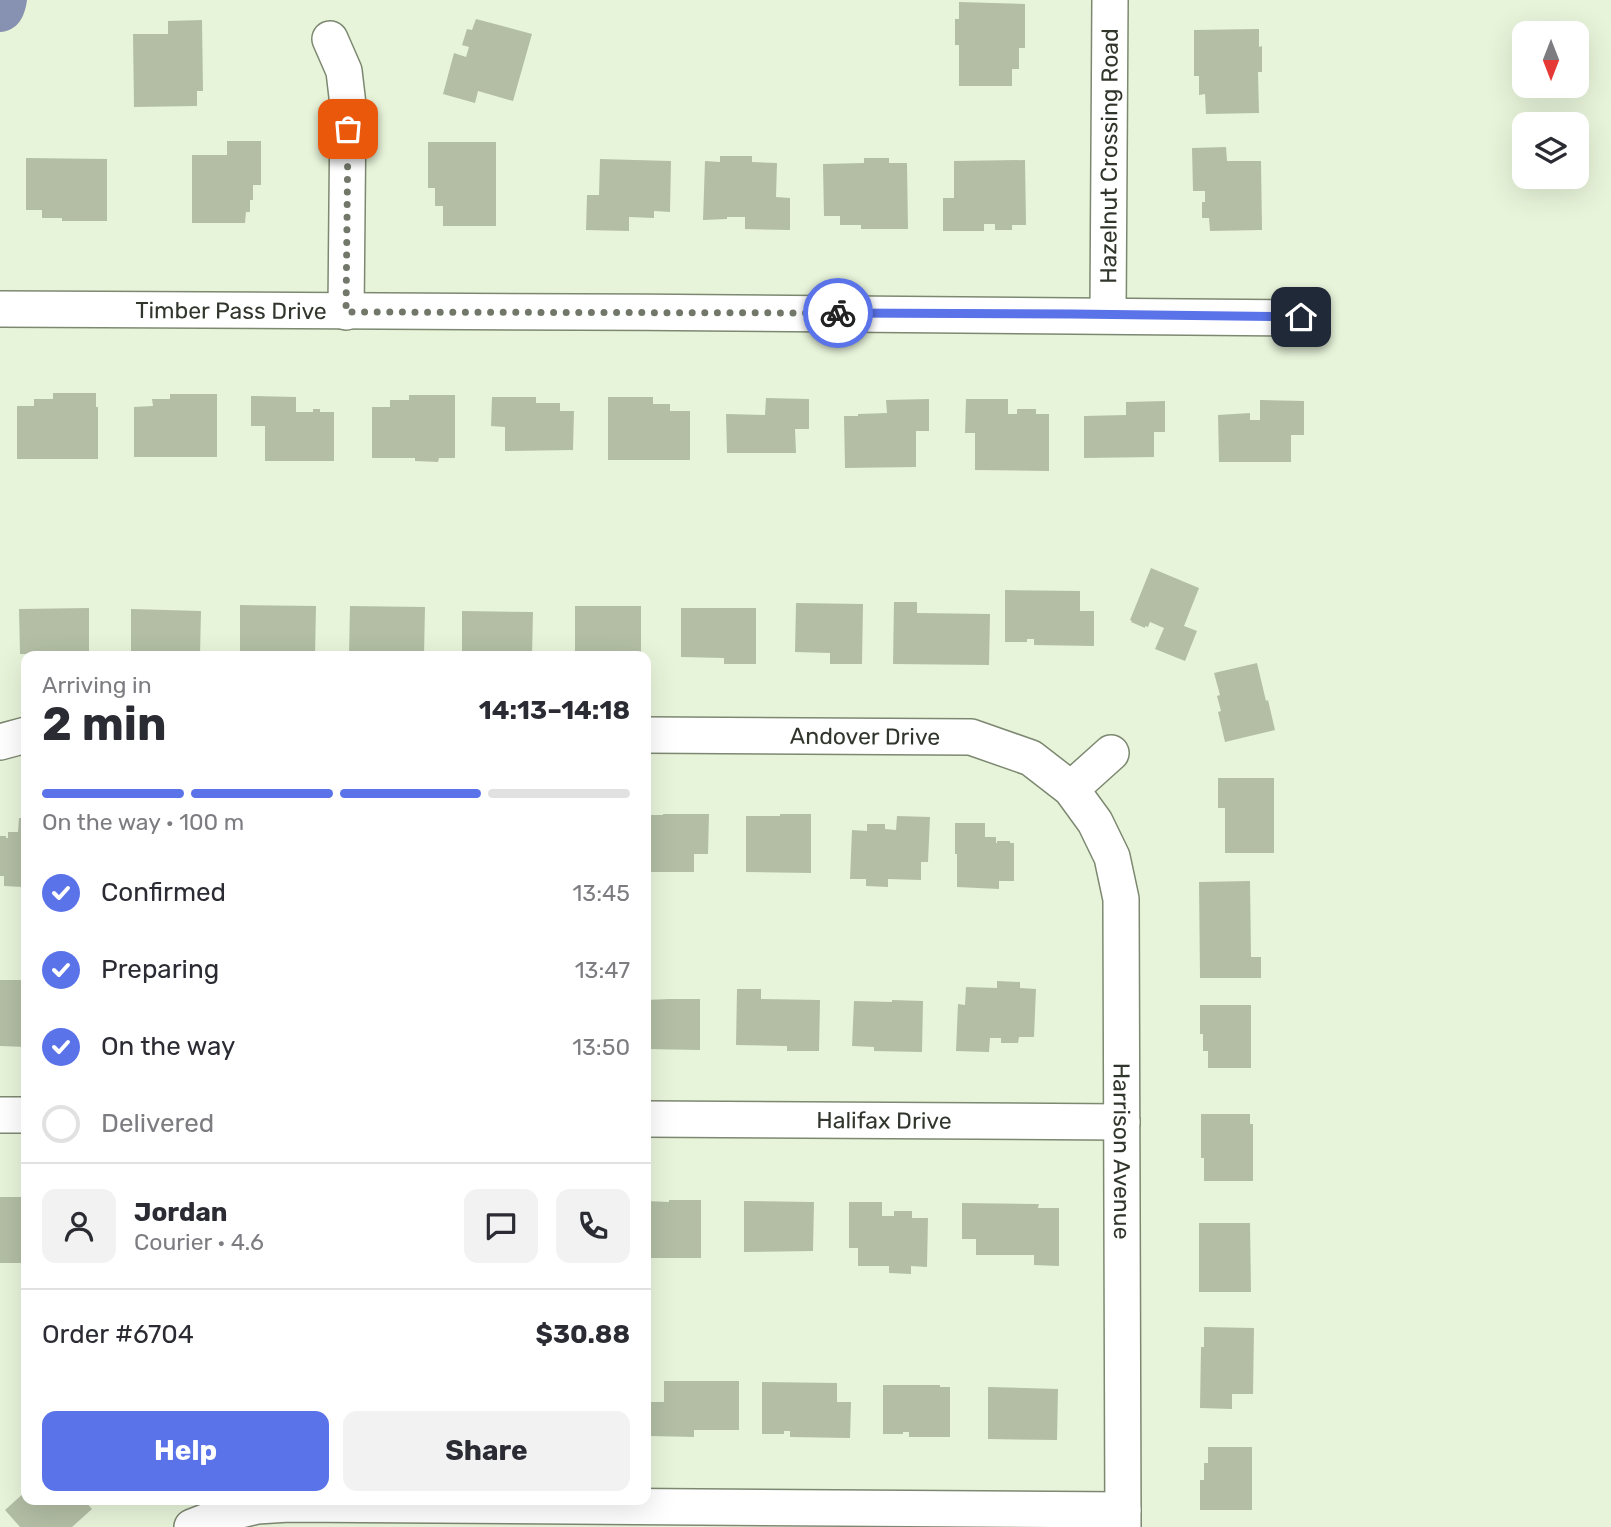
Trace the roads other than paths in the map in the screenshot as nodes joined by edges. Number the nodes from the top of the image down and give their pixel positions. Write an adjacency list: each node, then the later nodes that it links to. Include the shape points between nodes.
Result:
1 (1110, 0): 5 (street, Hazelnut Crossing Road)
2 (330, 39): 4 (street, via 344,71 348,105)
3 (0, 309): 4 (street, Timber Pass Drive)
4 (346, 312): 5 (street, Timber Pass Drive)
5 (1108, 314): 6 (street, Timber Pass Drive)
6 (1301, 317)
7 (651, 735): 11 (street, Andover Drive, via 971,737 1031,758)
8 (21, 736): 9 (street)
9 (0, 742)
10 (1111, 753): 11 (street)
11 (1071, 789): 15 (street, Harrison Avenue, via 1112,857 1121,899)
12 (0, 1115): 13 (street)
13 (21, 1115)
14 (651, 1119): 15 (street, Halifax Drive)
15 (1122, 1122): 18 (street, Harrison Avenue)
16 (273, 1505): 19 (street, via 228,1513)
17 (345, 1505): 18 (street)
18 (1122, 1519)
19 (192, 1527)

